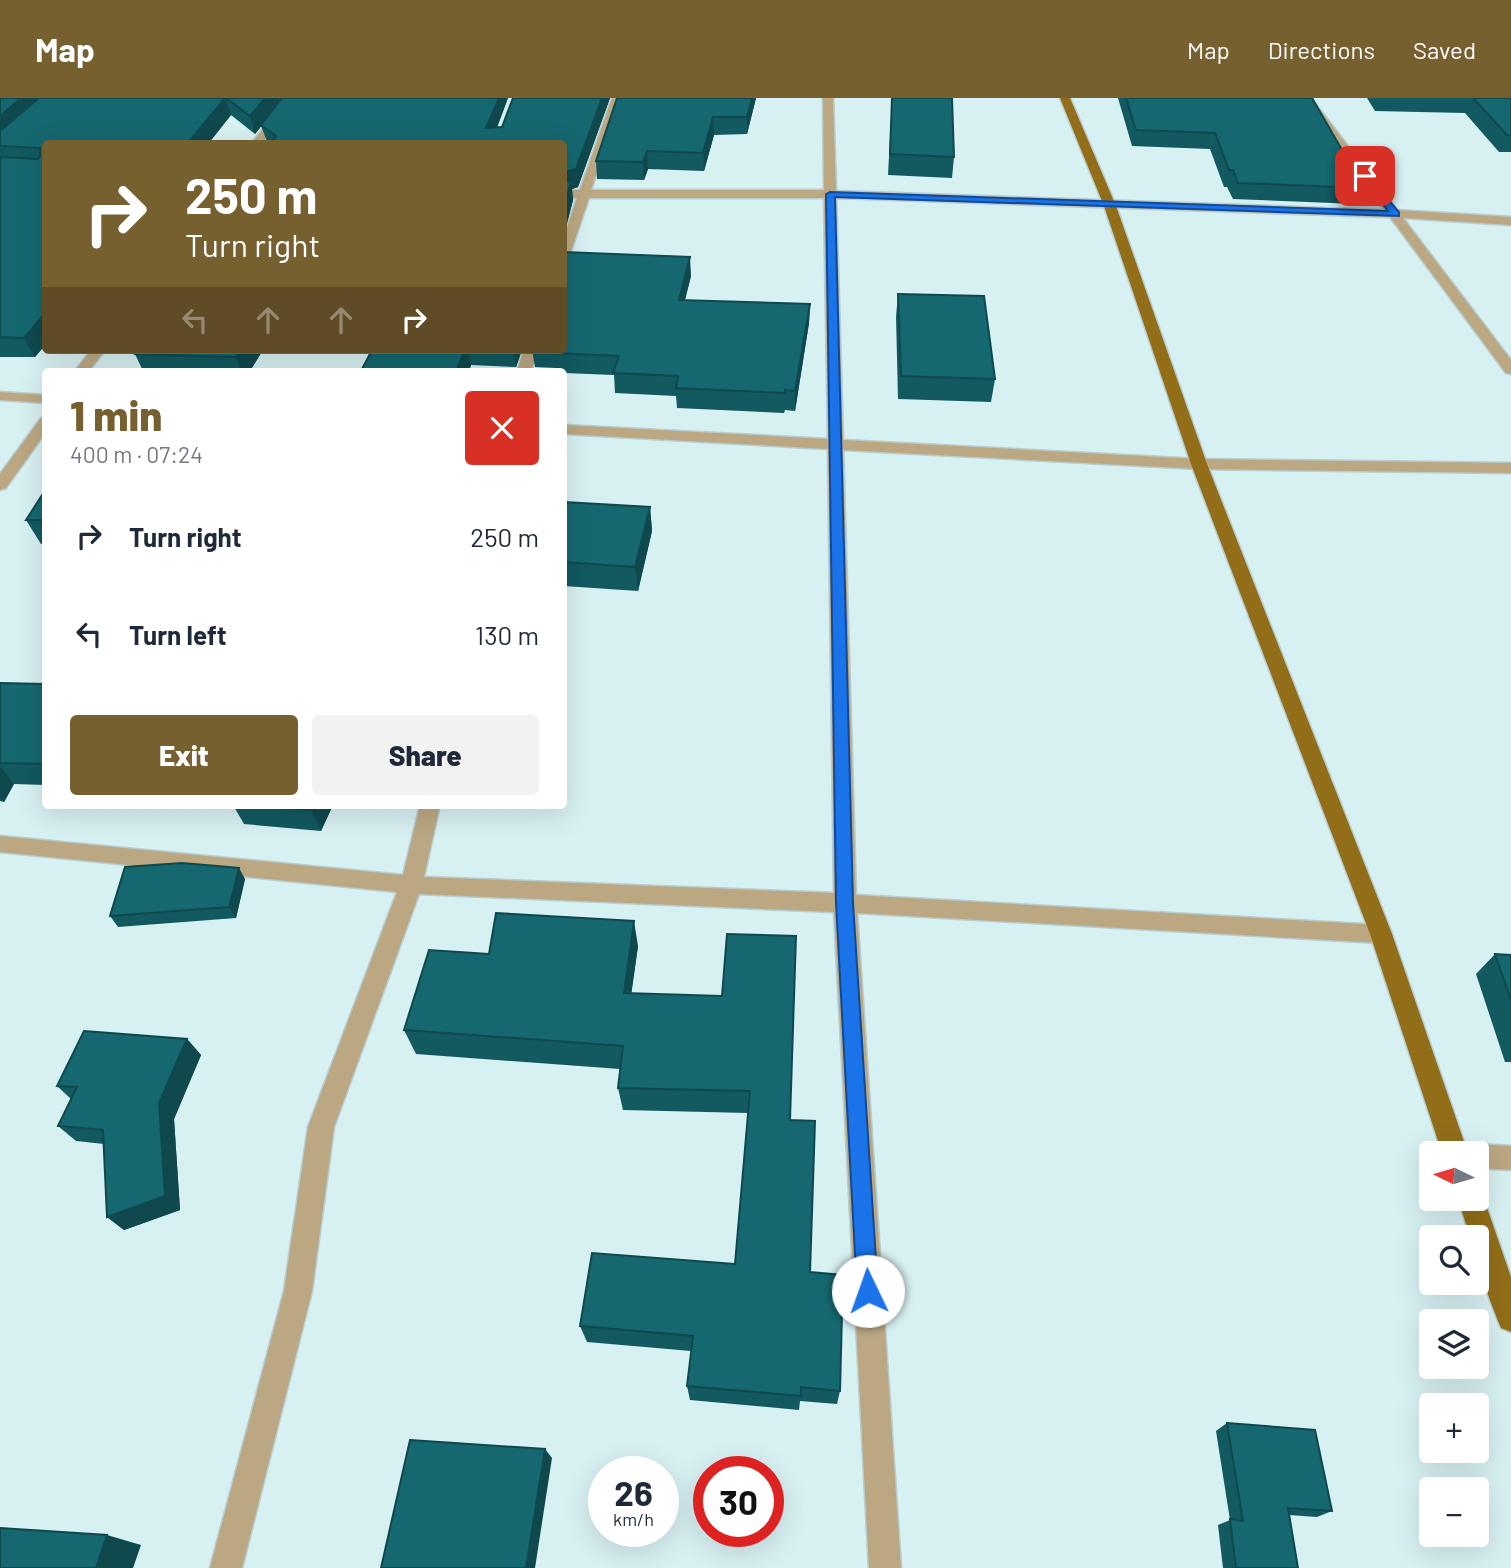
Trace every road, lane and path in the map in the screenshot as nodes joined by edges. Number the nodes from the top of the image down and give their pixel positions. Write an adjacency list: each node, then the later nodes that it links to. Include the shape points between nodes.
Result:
1 (292, 98): 6 (street)
2 (617, 98): 9 (street)
3 (828, 98): 8 (street)
4 (1065, 98): 10 (main road)
5 (1306, 98): 11 (street)
6 (260, 140)
7 (567, 194): 9 (street)
8 (830, 194): 9 (street); 10 (street); 21 (street)
9 (583, 195): 13 (street)
10 (1110, 205): 11 (street); 22 (main road)
11 (1395, 214): 12 (street); 16 (street)
12 (1511, 221)
13 (567, 245)
14 (95, 354): 15 (street)
15 (84, 368)
16 (1511, 370)
17 (0, 396): 18 (street)
18 (42, 399)
19 (42, 427): 24 (street)
20 (567, 430): 21 (street)
21 (836, 446): 22 (street); 28 (street)
22 (1199, 464): 23 (street); 29 (main road)
23 (1511, 468)
24 (0, 485)
25 (429, 809): 27 (street)
26 (0, 844): 27 (street)
27 (411, 885): 28 (street); 35 (street, via 321,1127 298,1291)
28 (845, 903): 29 (street); 36 (street)
29 (1381, 934): 30 (main road)
30 (1451, 1141)
31 (1489, 1157): 32 (street)
32 (1511, 1158)
33 (1475, 1211): 34 (main road)
34 (1511, 1318)
35 (226, 1568)
36 (884, 1568)

